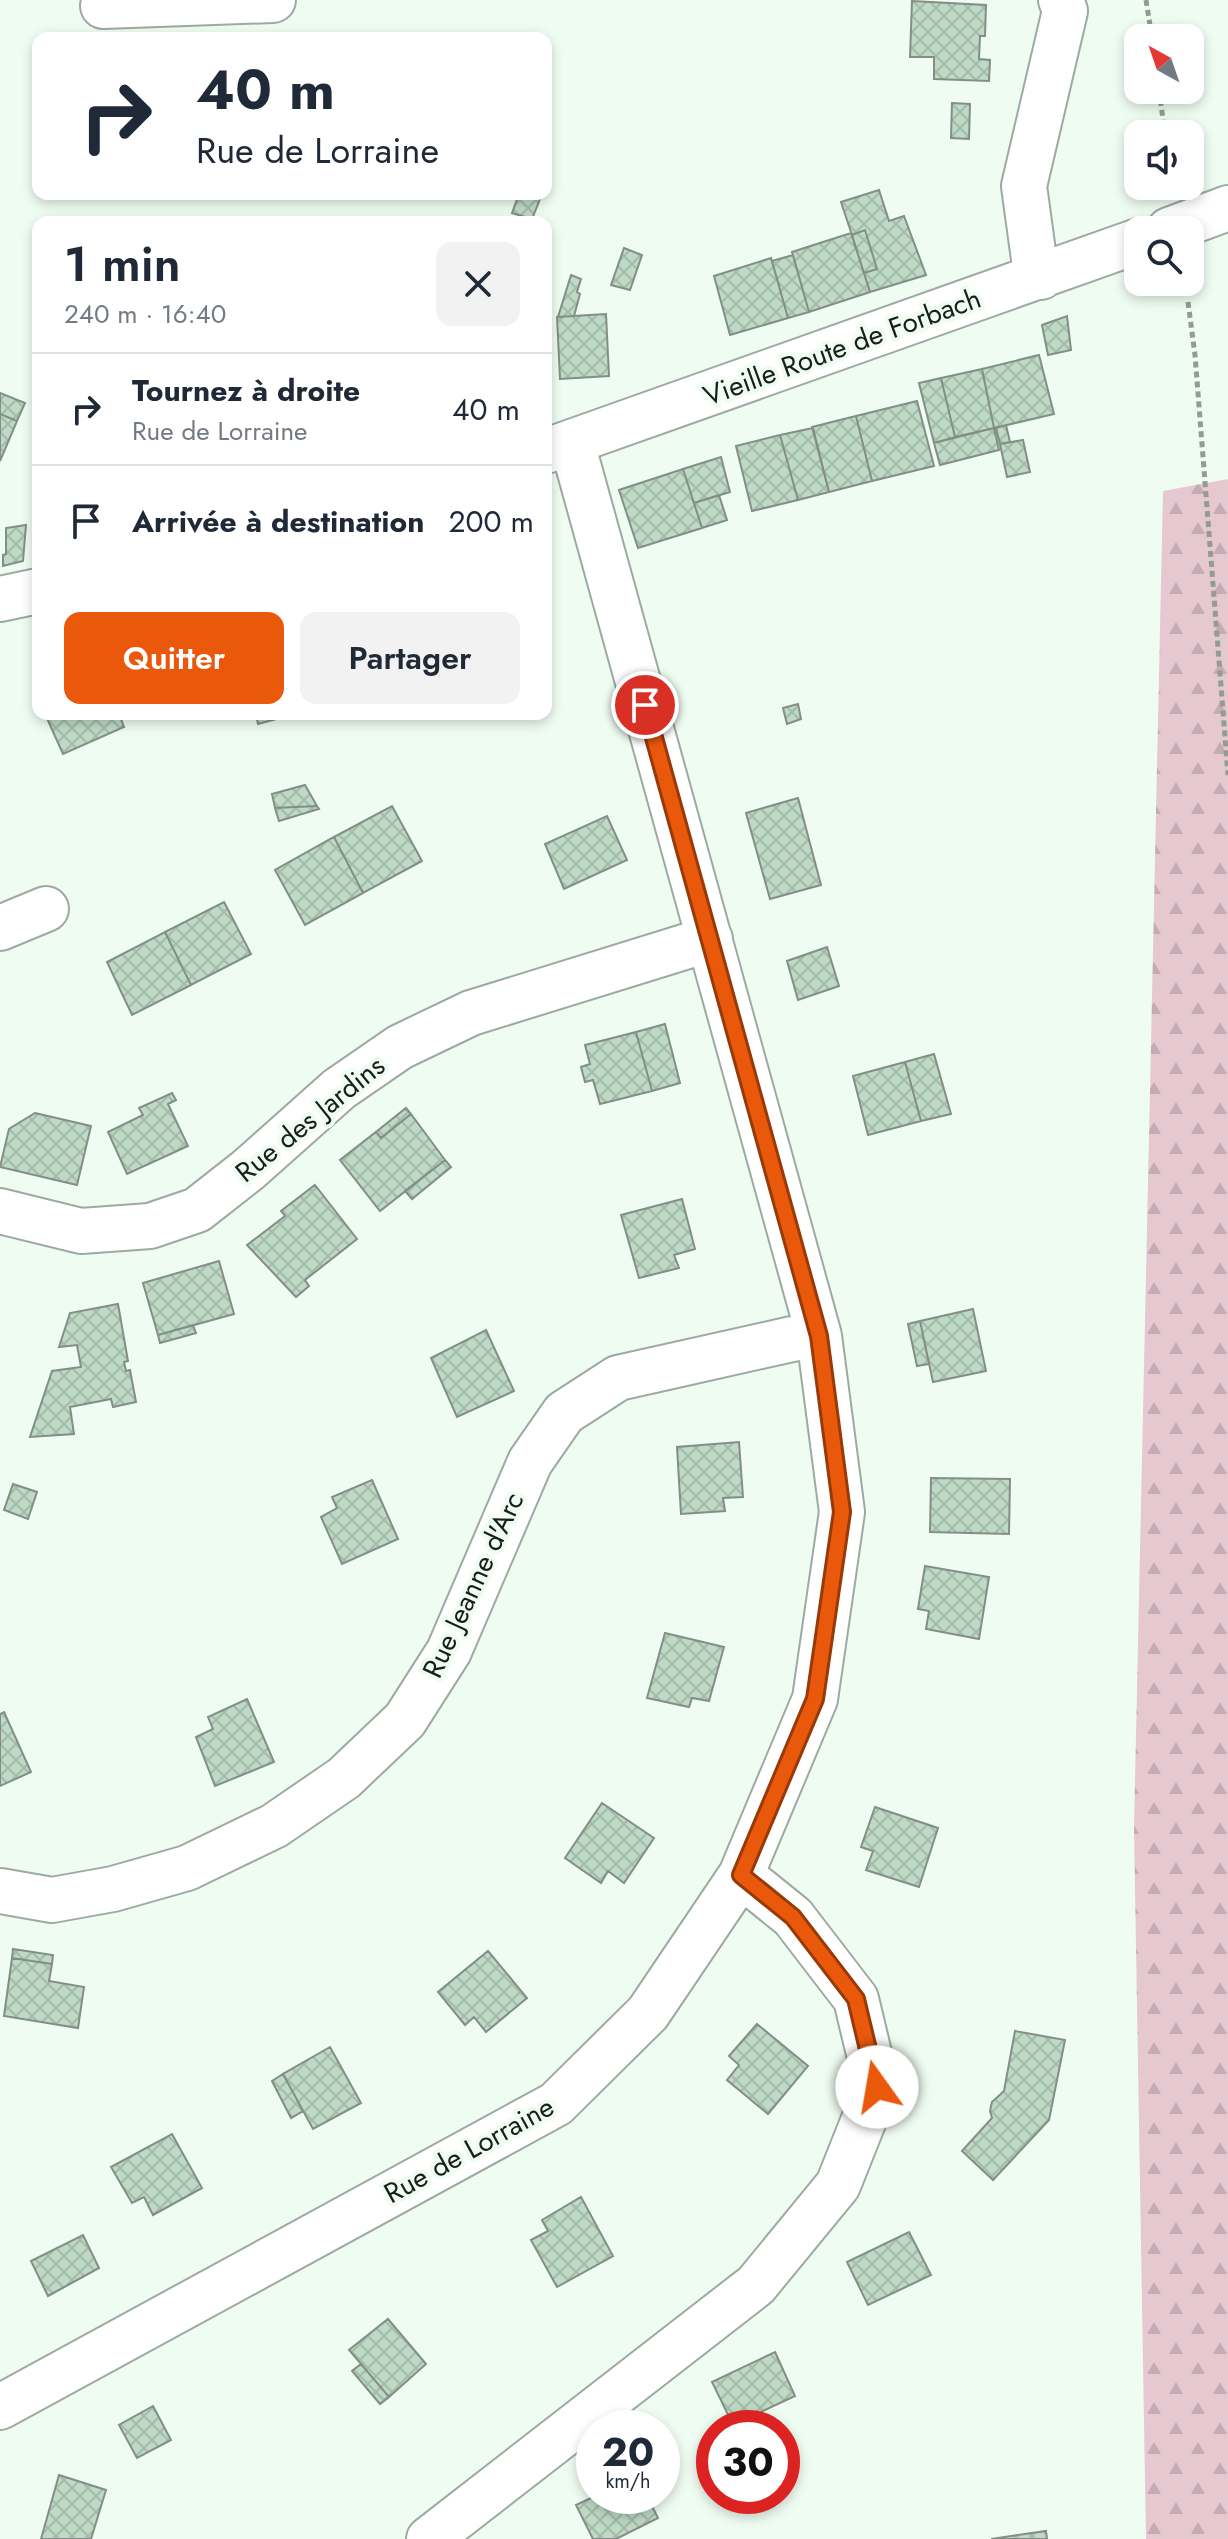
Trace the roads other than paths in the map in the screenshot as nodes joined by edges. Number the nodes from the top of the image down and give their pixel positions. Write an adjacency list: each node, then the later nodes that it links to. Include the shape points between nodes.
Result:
1 (273, 0): 3 (street)
2 (1061, 0): 7 (street, via 1065,11 1024,186)
3 (103, 6)
4 (1228, 208): 5 (street)
5 (1204, 217)
6 (1124, 246): 7 (street, Vieille Route de Forbach)
7 (1041, 277): 8 (street, Vieille Route de Forbach)
8 (559, 447): 13 (street, Rue de Lorraine)
9 (32, 592): 10 (street)
10 (0, 599)
11 (0, 895): 12 (street, via 46,909)
12 (0, 928)
13 (710, 939): 14 (street, Rue des Jardins, via 471,1013 400,1047 339,1089 197,1210 150,1226 81,1231); 15 (street, Rue de Lorraine)
14 (0, 1211)
15 (819, 1336): 16 (street, Rue de Lorraine, via 842,1512 838,1543 815,1699); 17 (street, Rue Jeanne d'Arc, via 618,1378 564,1413 530,1462 449,1651 405,1720 344,1778 286,1818 187,1868 113,1889 52,1900)
16 (741, 1875): 18 (street, Rue de Lorraine, via 648,2013 556,2104); 19 (street, via 793,1917 856,1999 877,2087 838,2185 756,2285)
17 (0, 1891)
18 (0, 2407)
19 (429, 2539)

